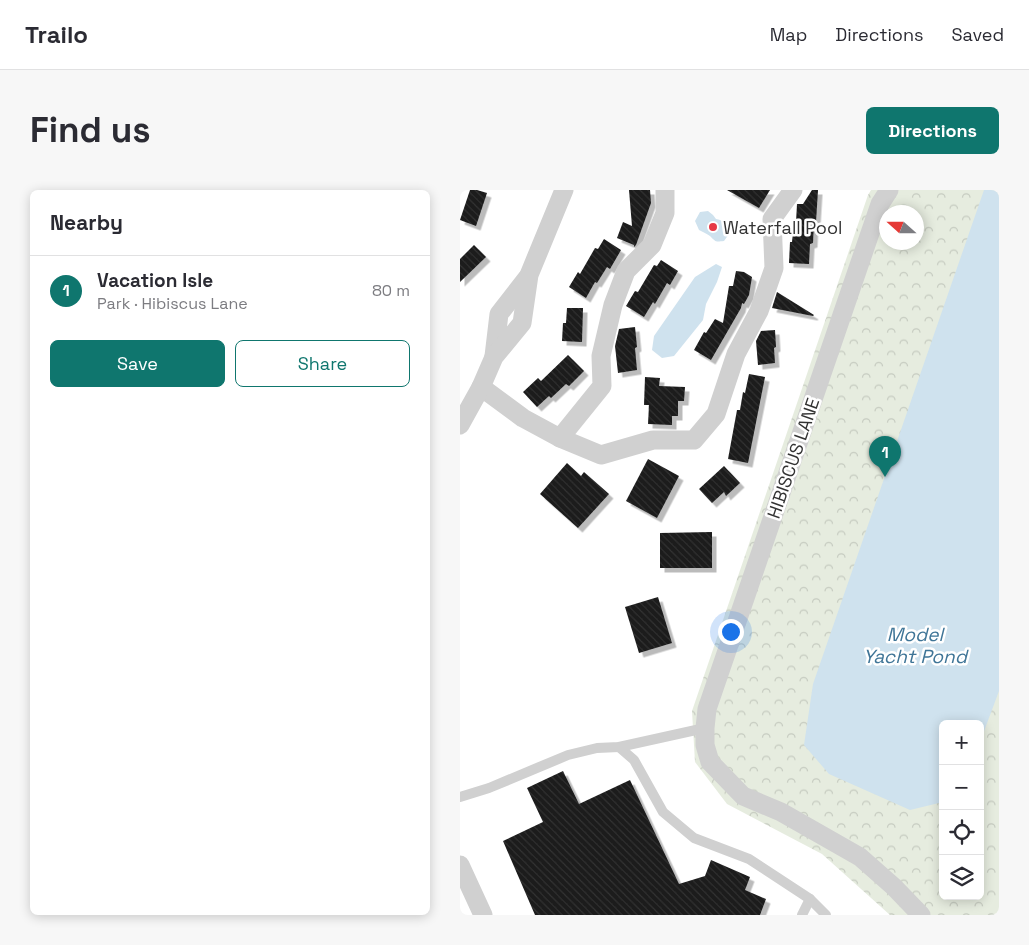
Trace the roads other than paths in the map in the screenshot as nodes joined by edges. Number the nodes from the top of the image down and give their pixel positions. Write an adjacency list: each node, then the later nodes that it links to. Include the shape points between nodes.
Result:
1 (564, 190): 5 (street, via 529,276 522,323 494,357)
2 (666, 190): 7 (street, via 665,213 652,245 626,271 613,305 601,356 602,386)
3 (793, 190): 7 (street, via 772,219 774,268 759,311 736,354 716,414 694,440 653,440 601,455)
4 (889, 190): 8 (street, HIBISCUS LANE, via 880,204 710,699)
5 (481, 387): 6 (street); 7 (street, via 524,418)
6 (460, 424)
7 (560, 438)
8 (705, 728): 9 (lane); 16 (street, HIBISCUS LANE, via 710,762 743,796 781,812 860,857)
9 (619, 747): 10 (lane, via 597,748 568,756); 12 (lane, via 634,760 663,812 694,838 749,859)
10 (460, 796)
11 (460, 865): 13 (street)
12 (810, 899): 14 (lane); 15 (lane)
13 (483, 915)
14 (802, 915)
15 (826, 915)
16 (921, 915)

